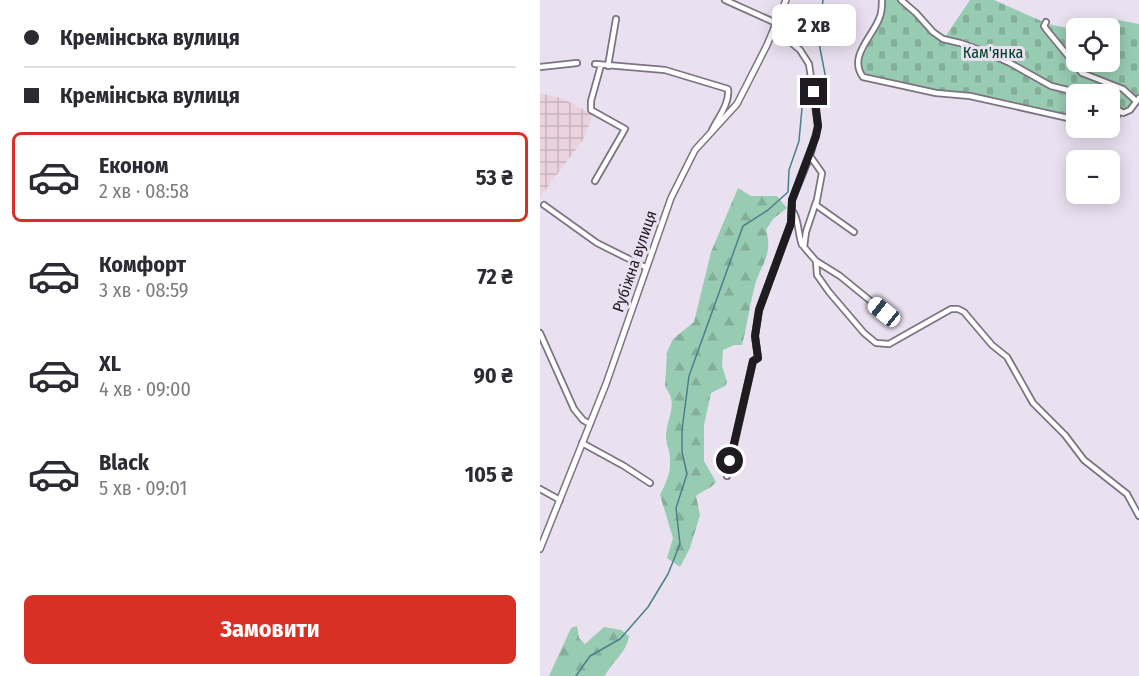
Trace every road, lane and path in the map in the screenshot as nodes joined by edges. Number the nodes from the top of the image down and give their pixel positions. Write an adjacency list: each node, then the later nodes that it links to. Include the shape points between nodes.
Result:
1 (724, 0): 7 (street)
2 (786, 0): 7 (street, Рубіжна вулиця)
3 (882, 0): 14 (street, via 879,20 860,57 858,67 863,77)
4 (902, 0): 11 (street, via 943,39 986,52 1050,86)
5 (616, 19): 9 (street)
6 (1046, 22): 12 (street, via 1045,28 1080,71)
7 (775, 26): 15 (street, Рубіжна вулиця, via 737,104); 16 (street, via 806,58 818,126)
8 (577, 63): 10 (street)
9 (608, 66): 15 (street, via 666,70 728,89); 17 (street, via 598,64 591,110 626,129)
10 (540, 67)
11 (1066, 90)
12 (1137, 99): 13 (street, via 1130,110)
13 (1120, 112)
14 (1066, 118)
15 (710, 134): 24 (street, Рубіжна вулиця, via 695,150 670,198)
16 (810, 156): 18 (street, via 822,173); 20 (street)
17 (595, 182)
18 (816, 202): 21 (street); 22 (street, via 803,243)
19 (544, 205): 24 (street, via 597,243)
20 (792, 209): 22 (street, via 802,246); 29 (street, via 791,223 759,310 755,336 758,358 753,361)
21 (854, 232)
22 (808, 251): 23 (street)
23 (816, 261): 25 (street); 33 (street, via 817,275 836,300 870,339 881,343 889,344 951,309 961,310 1006,357 1033,403 1084,460 1127,494)
24 (645, 267): 27 (street, Рубіжна вулиця)
25 (884, 312)
26 (540, 333): 27 (street, via 574,409)
27 (590, 424): 28 (street, Рубіжна вулиця)
28 (582, 443): 30 (street); 32 (street, Рубіжна вулиця)
29 (727, 476)
30 (650, 483)
31 (540, 489): 32 (street)
32 (560, 500): 34 (street, Рубіжна вулиця)
33 (1139, 516)
34 (540, 549)

